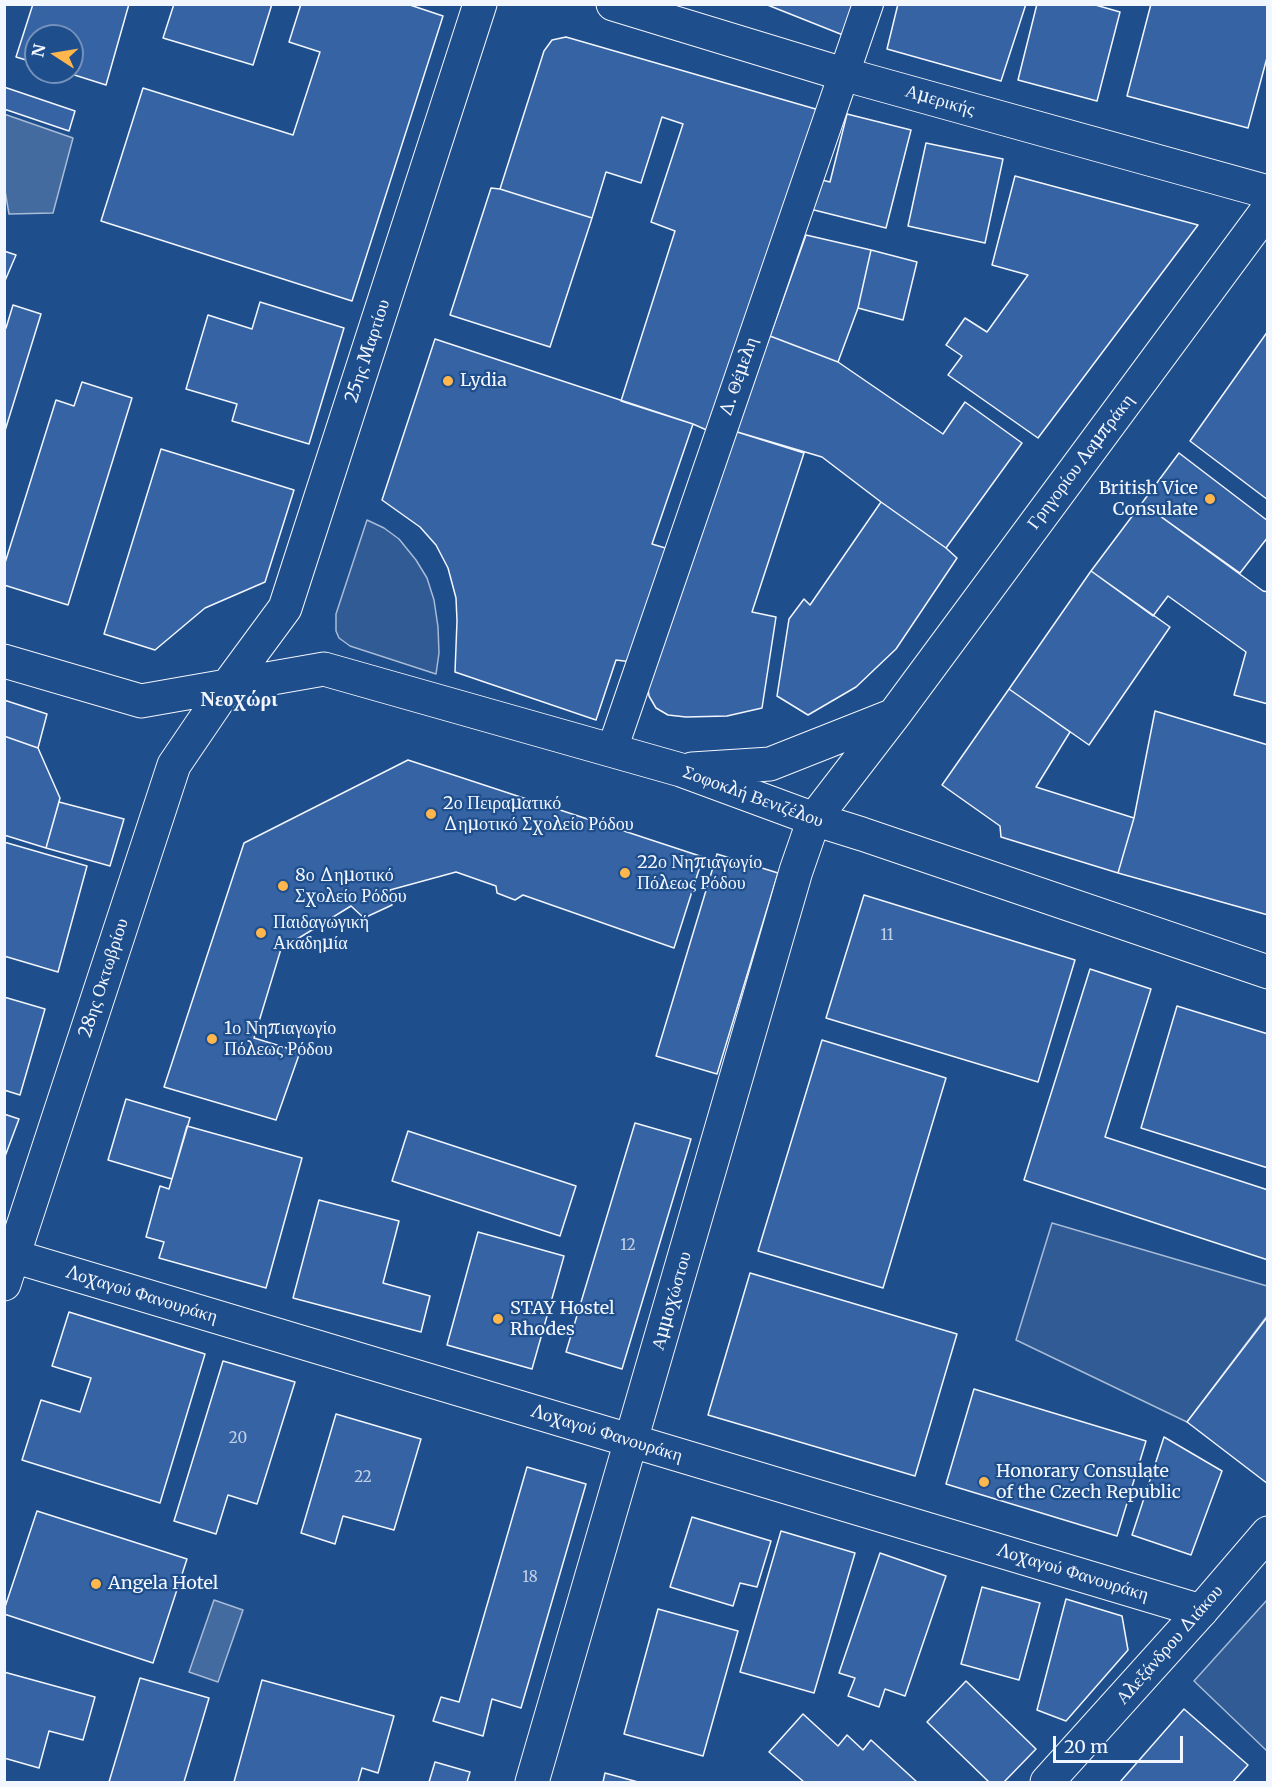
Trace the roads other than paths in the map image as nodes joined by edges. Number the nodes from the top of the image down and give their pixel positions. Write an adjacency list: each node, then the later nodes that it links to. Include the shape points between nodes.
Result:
1 (480, 4): 8 (street, 25ης Μαρτίου, via 285,608)
2 (613, 4): 4 (street, Αμερικής)
3 (868, 4): 4 (street, Δ. Θέμελη)
4 (843, 74): 5 (street, Αμερικής); 10 (street, Δ. Θέμελη)
5 (1268, 192)
6 (1268, 209): 9 (street, Γρηγορίου Λαμπράκη)
7 (4, 661): 8 (street, Σοφοκλή Βενιζέλου, via 141,701)
8 (230, 684): 10 (street, Σοφοκλή Βενιζέλου, via 324,669); 14 (street, 28ης Οκτωβρίου, via 174,765)
9 (894, 715): 11 (street, via 770,764); 12 (street, Γρηγορίου Λαμπράκη)
10 (612, 750): 11 (street, Σοφοκλή Βενιζέλου)
11 (681, 770): 12 (street, Σοφοκλή Βενιζέλου)
12 (814, 819): 13 (street, Σοφοκλή Βενιζέλου); 15 (street, Αμμοχώστου)
13 (1268, 972)
14 (7, 1265): 15 (street, Λοχαγού Φανουράκη)
15 (632, 1441): 17 (street, Λοχαγού Φανουράκη); 18 (street, Αμμοχώστου)
16 (1268, 1533): 17 (street, Αλεξάνδρου Διάκου)
17 (1201, 1611): 19 (street, Αλεξάνδρου Διάκου)
18 (532, 1782)
19 (1047, 1782)

